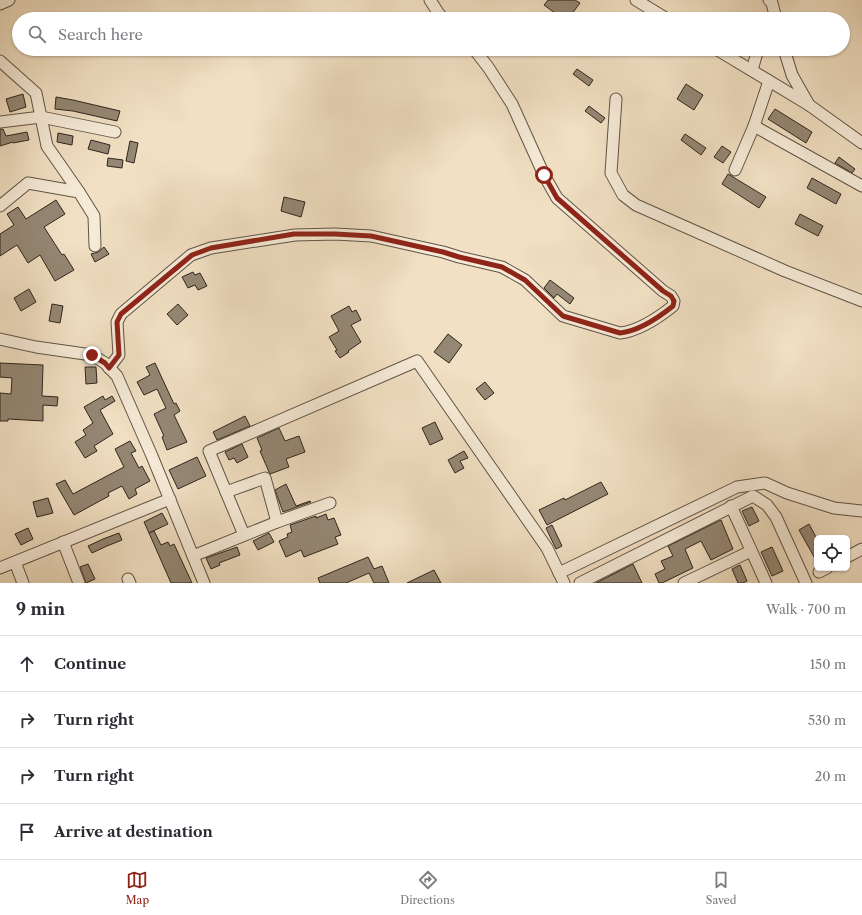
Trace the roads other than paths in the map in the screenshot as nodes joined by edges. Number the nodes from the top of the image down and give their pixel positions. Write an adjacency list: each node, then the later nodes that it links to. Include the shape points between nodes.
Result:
1 (9, 0): 5 (street)
2 (430, 0): 6 (street)
3 (636, 0): 7 (street)
4 (771, 1): 8 (street); 9 (street)
5 (0, 4)
6 (438, 12)
7 (656, 12)
8 (769, 12)
9 (774, 12)
10 (479, 56): 31 (street, via 512,104 557,198 671,296 673,306 645,325 630,332 620,333 563,316 525,280 502,267 371,236 294,234 211,248 192,255 121,314 117,322 119,355)
11 (728, 56): 15 (street)
12 (756, 56): 15 (street)
13 (786, 56): 18 (street, via 792,75)
14 (0, 61): 19 (street, via 36,93)
15 (752, 70): 16 (street)
16 (769, 81): 18 (street); 21 (street)
17 (616, 99): 29 (street, via 611,173 623,195 636,205 664,218 785,271)
18 (809, 105): 23 (street)
19 (41, 117): 20 (street); 22 (street); 26 (street, via 47,146)
20 (0, 122)
21 (754, 126): 24 (street); 25 (street)
22 (115, 132)
23 (862, 143)
24 (735, 170)
25 (862, 186)
26 (79, 192): 27 (street, via 28,183); 28 (street, via 94,216)
27 (0, 206)
28 (94, 246)
29 (862, 301)
30 (0, 339): 31 (street, via 92,355)
31 (109, 368): 33 (street, via 117,376)
32 (226, 492): 37 (street, via 264,478); 38 (street); 46 (street, via 209,452 417,361 547,548)
33 (170, 499): 39 (street); 43 (street)
34 (330, 503): 37 (street)
35 (731, 506): 41 (street); 51 (street); 54 (street, via 753,496 767,505 776,517)
36 (862, 512): 46 (street, via 834,508 765,483 737,487)
37 (278, 522): 38 (street)
38 (244, 536): 43 (street)
39 (63, 542): 44 (street); 48 (street)
40 (862, 549): 42 (street)
41 (751, 551): 52 (street); 53 (street)
42 (850, 555)
43 (193, 556): 49 (street)
44 (15, 562): 45 (street); 47 (street)
45 (0, 568)
46 (559, 573): 50 (street)
47 (24, 583)
48 (79, 583)
49 (204, 583)
50 (564, 583)
51 (580, 583)
52 (684, 583)
53 (766, 583)
54 (806, 583)

